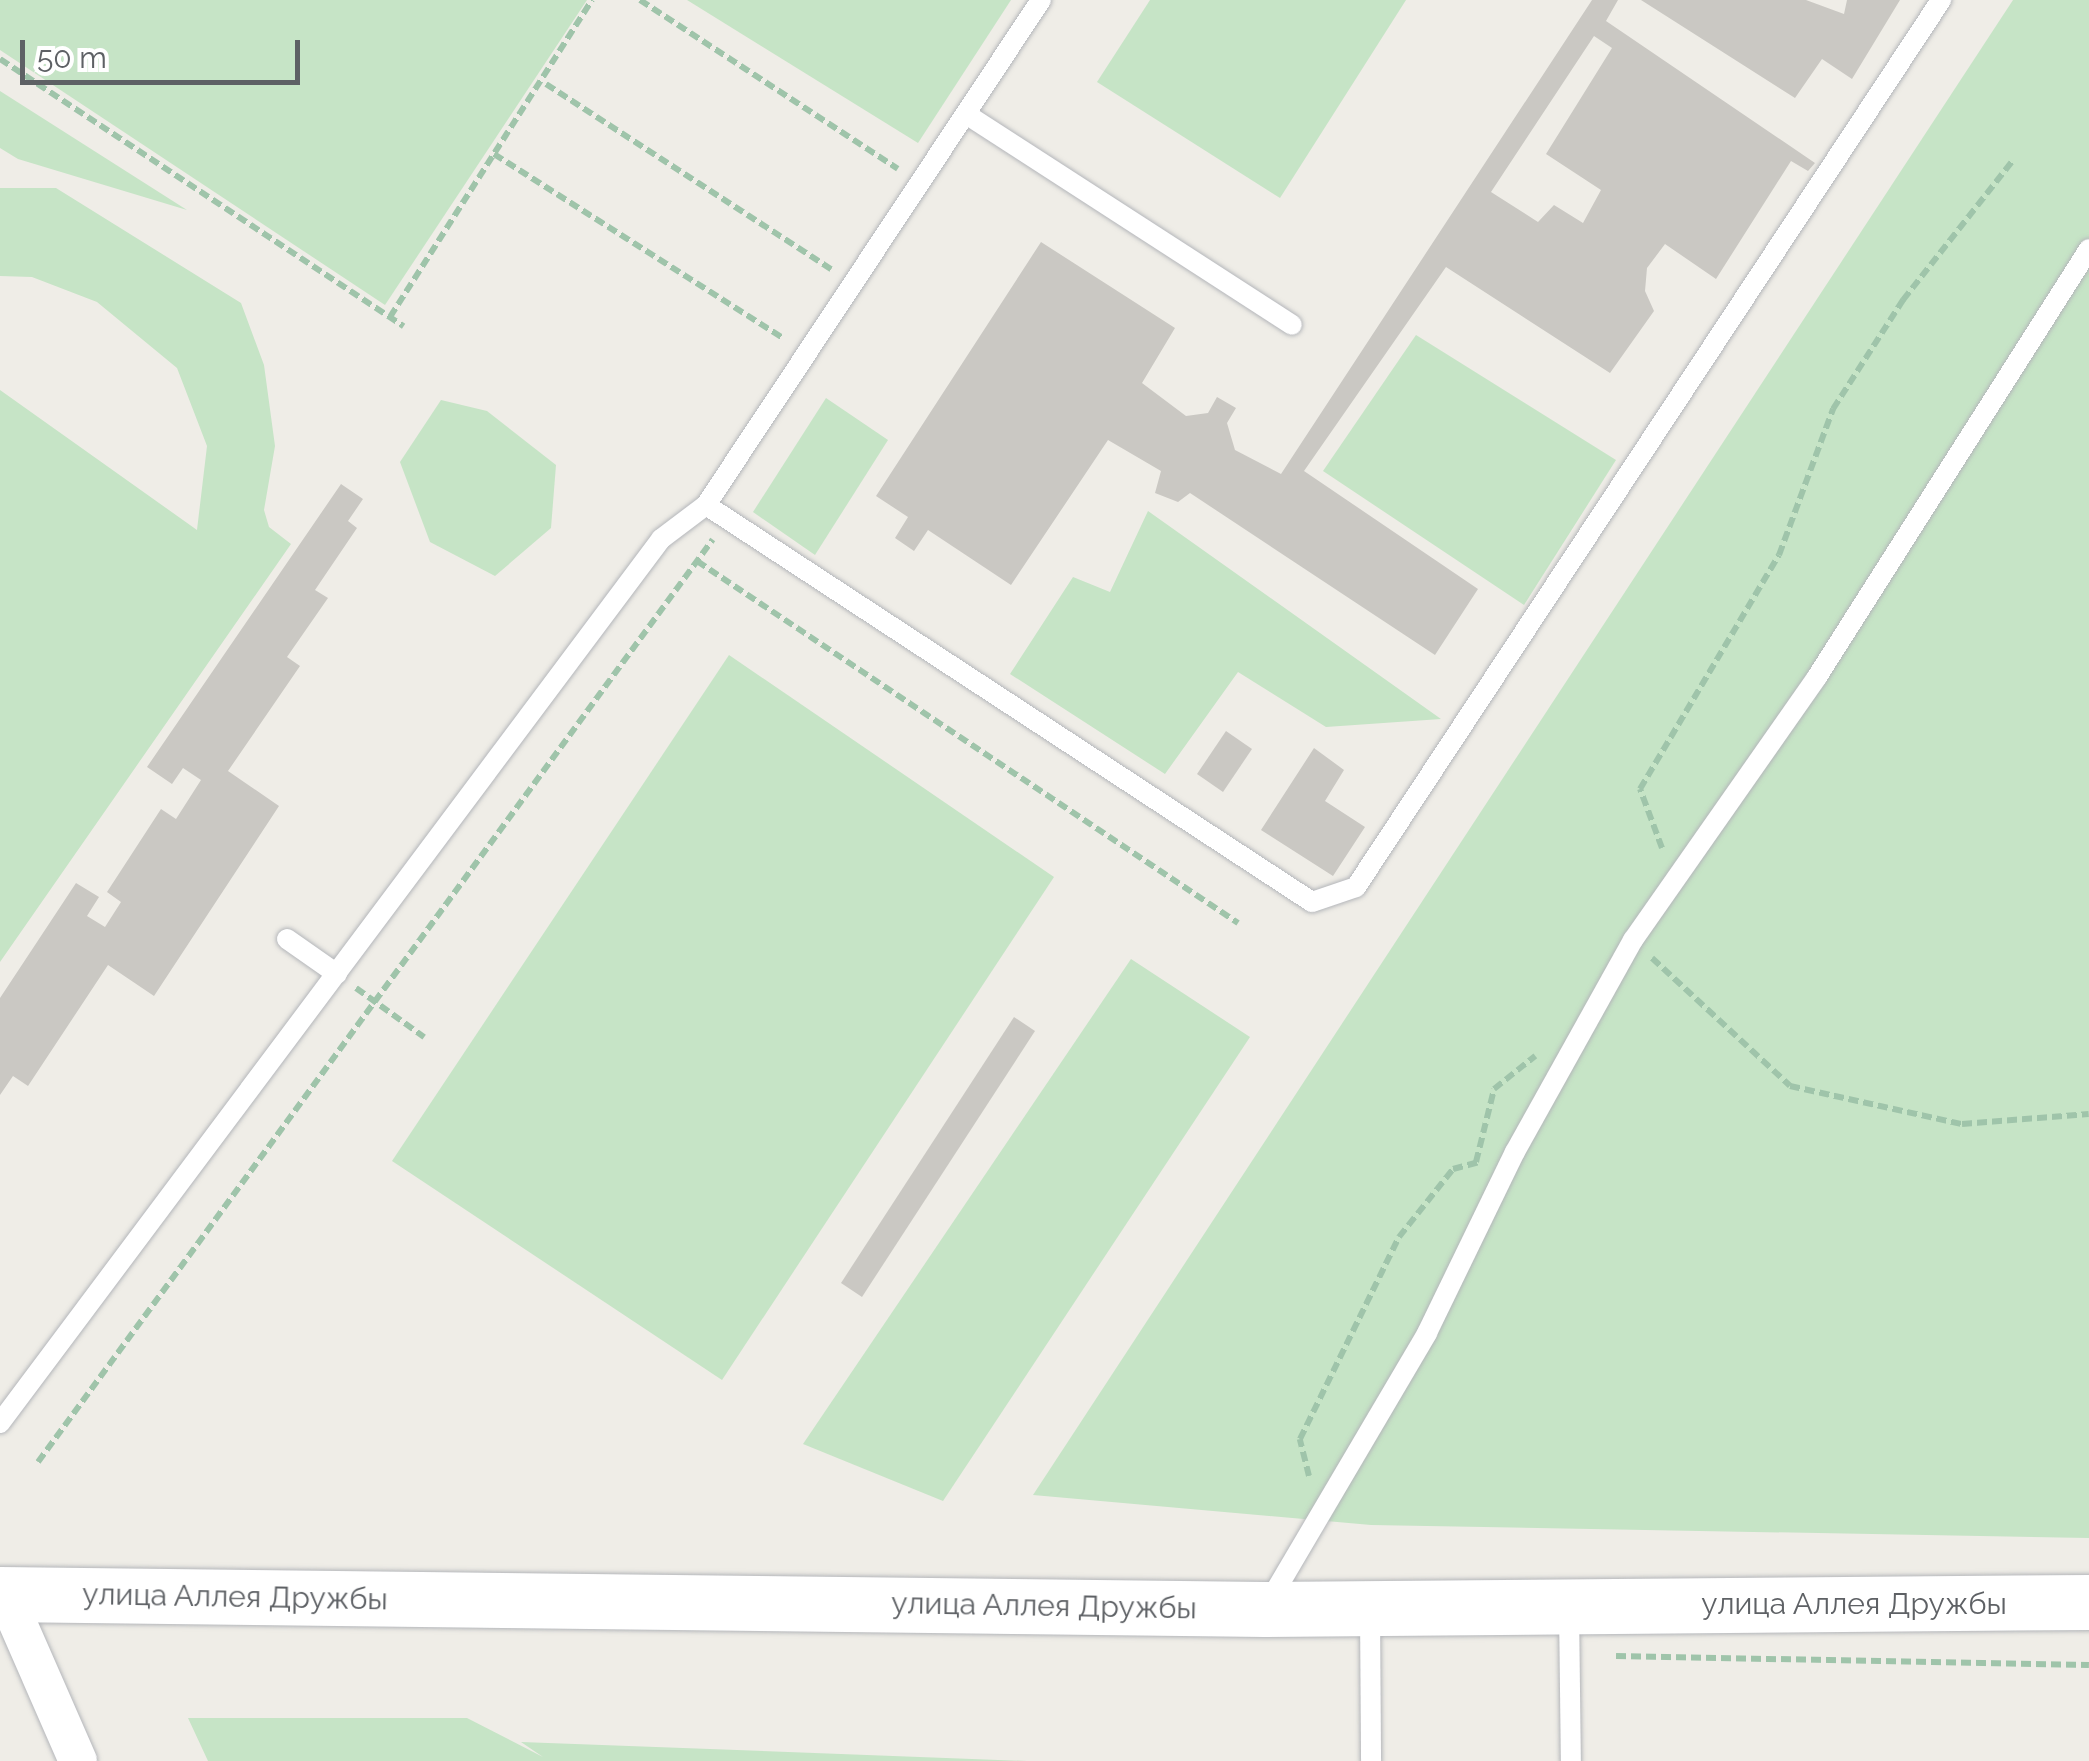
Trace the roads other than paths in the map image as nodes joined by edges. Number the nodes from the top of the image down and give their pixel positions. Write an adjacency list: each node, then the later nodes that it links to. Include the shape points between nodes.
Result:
1 (1041, 0): 3 (lane)
2 (1941, 0): 6 (lane, via 1356,886 1312,902)
3 (966, 114): 5 (lane); 6 (lane)
4 (2089, 249): 12 (lane, via 1818,677 1633,940 1515,1152 1426,1333)
5 (1292, 326)
6 (706, 505): 8 (lane, via 661,539)
7 (286, 939): 8 (lane)
8 (337, 974): 9 (lane)
9 (0, 1423)
10 (2, 1591): 12 (main road, улица Аллея Дружбы); 15 (street)
11 (2089, 1602): 14 (main road, улица Аллея Дружбы)
12 (1265, 1608): 13 (main road, улица Аллея Дружбы)
13 (1370, 1608): 14 (main road, улица Аллея Дружбы); 16 (lane)
14 (1570, 1630): 17 (lane)
15 (78, 1761)
16 (1371, 1761)
17 (1572, 1761)

